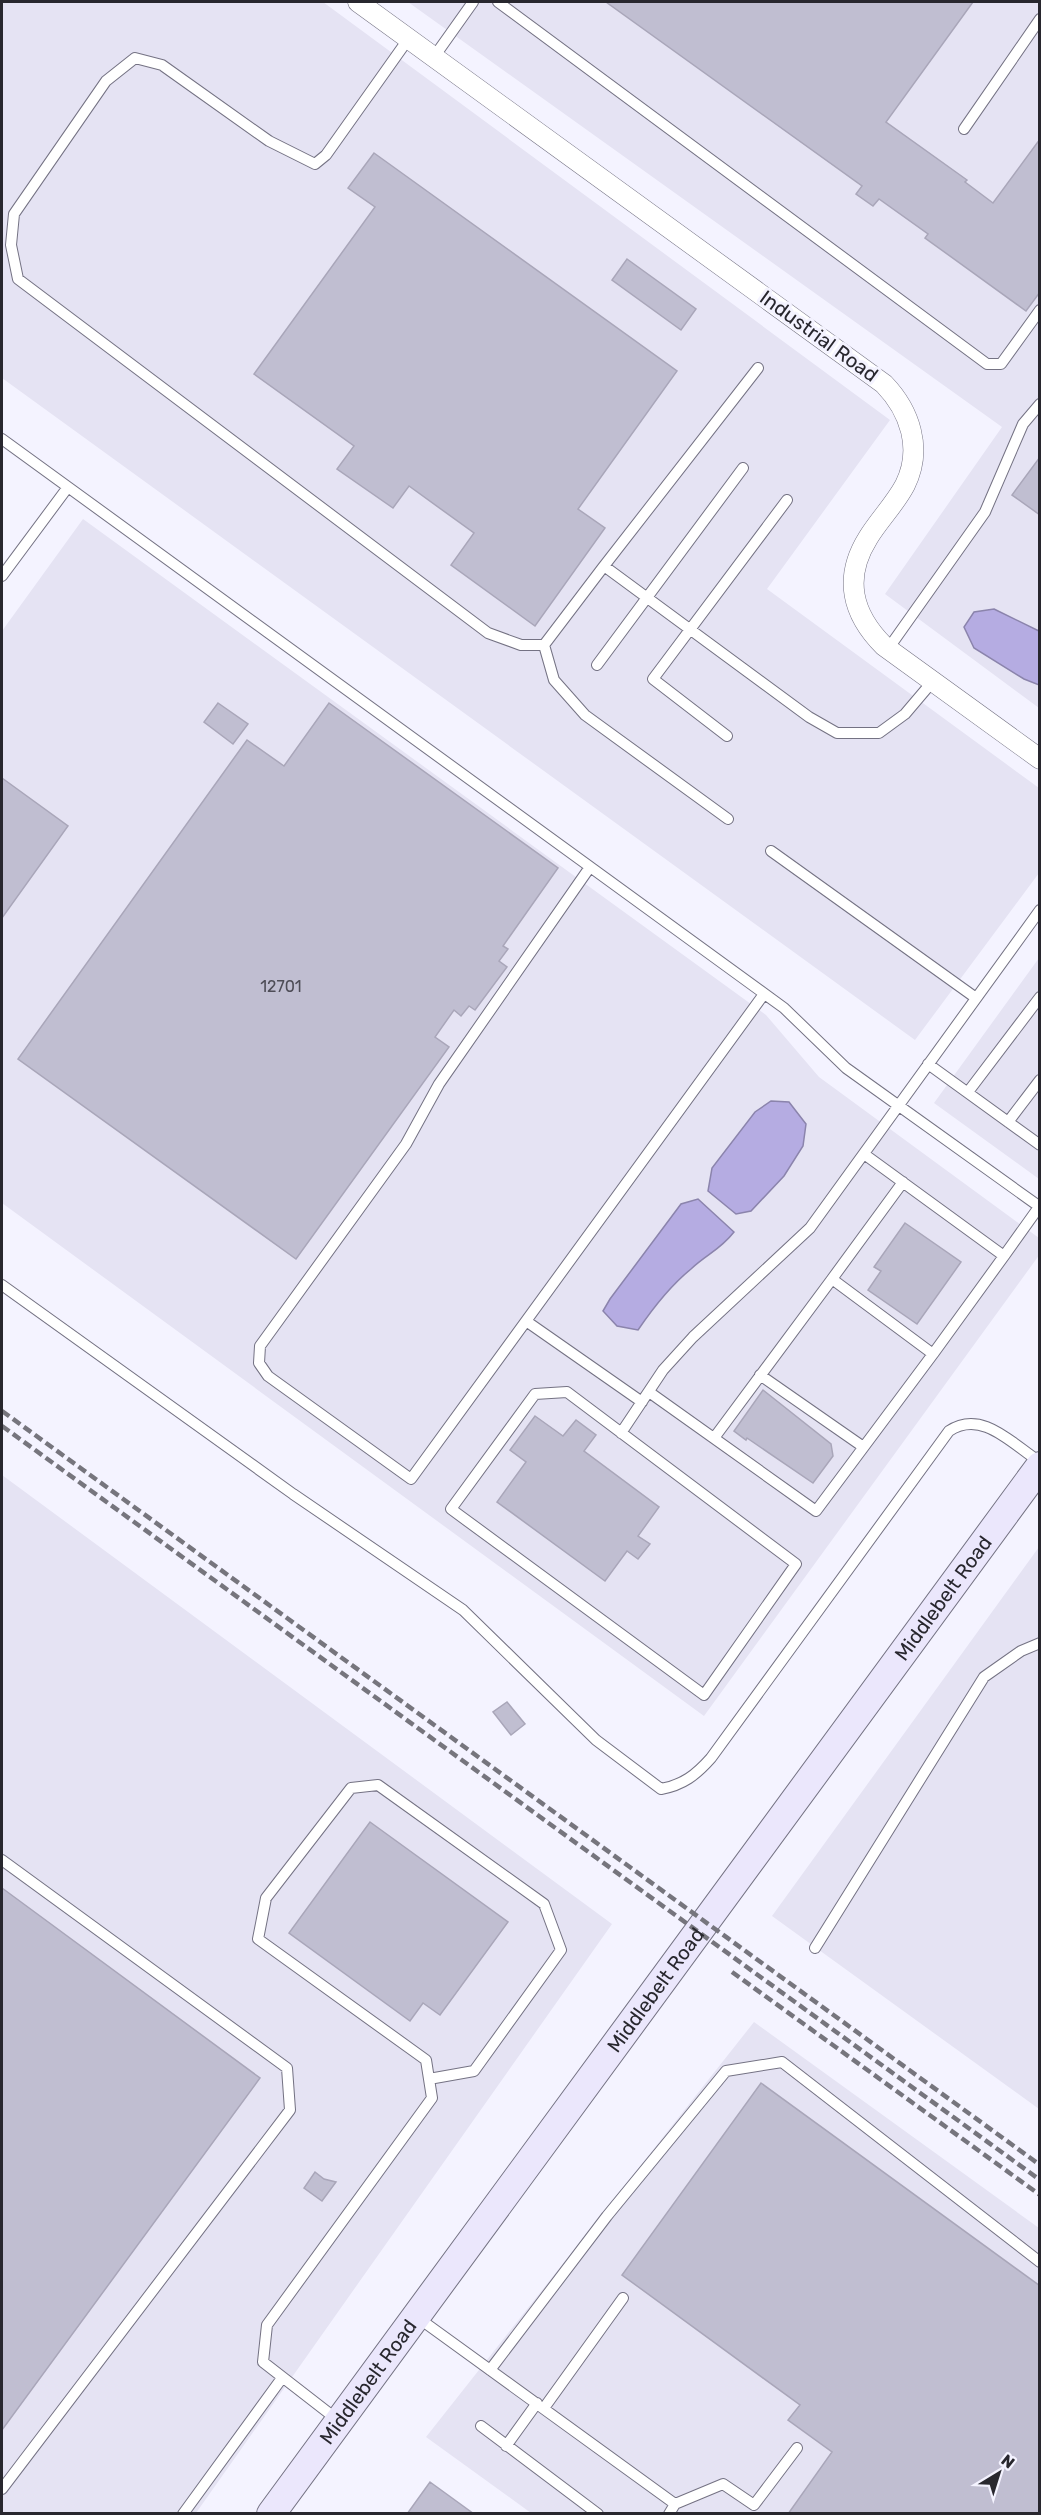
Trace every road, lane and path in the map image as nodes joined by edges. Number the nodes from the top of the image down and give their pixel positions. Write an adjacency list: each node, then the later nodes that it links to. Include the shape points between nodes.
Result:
1 (358, 2): 5 (street, Industrial Road)
2 (473, 2): 6 (lane)
3 (498, 2): 8 (lane, via 987,364 1001,364)
4 (1040, 19): 7 (lane)
5 (409, 38): 6 (street, Industrial Road); 19 (lane, via 326,155 315,164 268,141 162,65 135,58 106,81 14,214 11,245 18,279 488,633 521,645)
6 (434, 57): 20 (street, Industrial Road, via 897,397 912,431 909,473 862,549 852,586 864,621)
7 (964, 129)
8 (1040, 310)
9 (758, 368): 15 (lane)
10 (1040, 404): 20 (lane, via 1023,424 985,512)
11 (2, 439): 13 (lane)
12 (742, 468): 17 (lane)
13 (68, 487): 16 (lane); 27 (lane)
14 (787, 500): 18 (lane)
15 (604, 566): 17 (lane); 19 (lane)
16 (2, 576)
17 (648, 598): 18 (lane); 21 (lane)
18 (690, 629): 22 (lane, via 809,717 837,733 879,733 905,714); 23 (lane, via 653,679)
19 (544, 645): 25 (lane, via 554,680 585,715)
20 (888, 649): 22 (street, Industrial Road)
21 (597, 665)
22 (933, 681): 24 (street, Industrial Road)
23 (727, 736)
24 (1040, 759)
25 (728, 819)
26 (771, 851): 31 (lane)
27 (590, 867): 29 (lane); 44 (lane, via 436,1089 406,1144 260,1346 260,1363 268,1376 411,1479)
28 (1040, 910): 31 (lane)
29 (764, 994): 35 (lane, via 784,1008 846,1068); 44 (lane)
30 (1040, 997): 34 (lane)
31 (976, 998): 32 (lane)
32 (928, 1064): 34 (lane); 35 (lane)
33 (1040, 1080): 36 (lane)
34 (968, 1092): 36 (lane)
35 (898, 1106): 38 (lane); 40 (lane)
36 (1008, 1122): 37 (lane)
37 (1040, 1145)
38 (864, 1154): 39 (lane); 47 (lane, via 810,1228 693,1338 663,1370)
39 (903, 1182): 41 (lane); 42 (lane)
40 (1039, 1207): 41 (lane)
41 (1004, 1256): 45 (lane)
42 (832, 1280): 45 (lane); 46 (lane)
43 (2, 1285): 52 (lane, via 293,1494 463,1610 596,1740 661,1789 683,1783 711,1758 949,1431 966,1422 982,1424)
44 (526, 1321): 48 (lane)
45 (933, 1354): 51 (lane)
46 (760, 1375): 50 (lane); 51 (lane)
47 (649, 1392): 48 (lane); 50 (lane)
48 (642, 1402): 49 (lane)
49 (621, 1433): 49 (lane, via 796,1564 704,1695 451,1509 535,1394 567,1392)
50 (714, 1438): 51 (lane, via 816,1511)
51 (862, 1446)
52 (1040, 1464): 59 (main road, Middlebelt Road)
53 (1040, 1643): 55 (lane, via 1021,1651 984,1677)
54 (2, 1860): 67 (lane, via 287,2068 290,2110)
55 (815, 1948)
56 (429, 2079): 56 (lane, via 426,2060 258,1939 266,1898 351,1788 378,1785 544,1904 561,1950 474,2071); 61 (lane, via 432,2098 267,2325 263,2362)
57 (1040, 2262): 60 (lane, via 782,2062 726,2071 607,2216)
58 (623, 2298): 62 (lane)
59 (416, 2317): 60 (lane); 63 (main road, Middlebelt Road)
60 (490, 2370): 62 (lane)
61 (282, 2378): 63 (lane); 69 (lane)
62 (541, 2406): 65 (lane); 68 (lane)
63 (340, 2421): 70 (main road, Middlebelt Road)
64 (481, 2426): 65 (lane)
65 (507, 2446): 71 (lane)
66 (797, 2448): 68 (lane, via 754,2505 723,2484)
67 (2, 2489)
68 (672, 2509)
69 (183, 2514)
70 (271, 2514)
71 (598, 2514)

